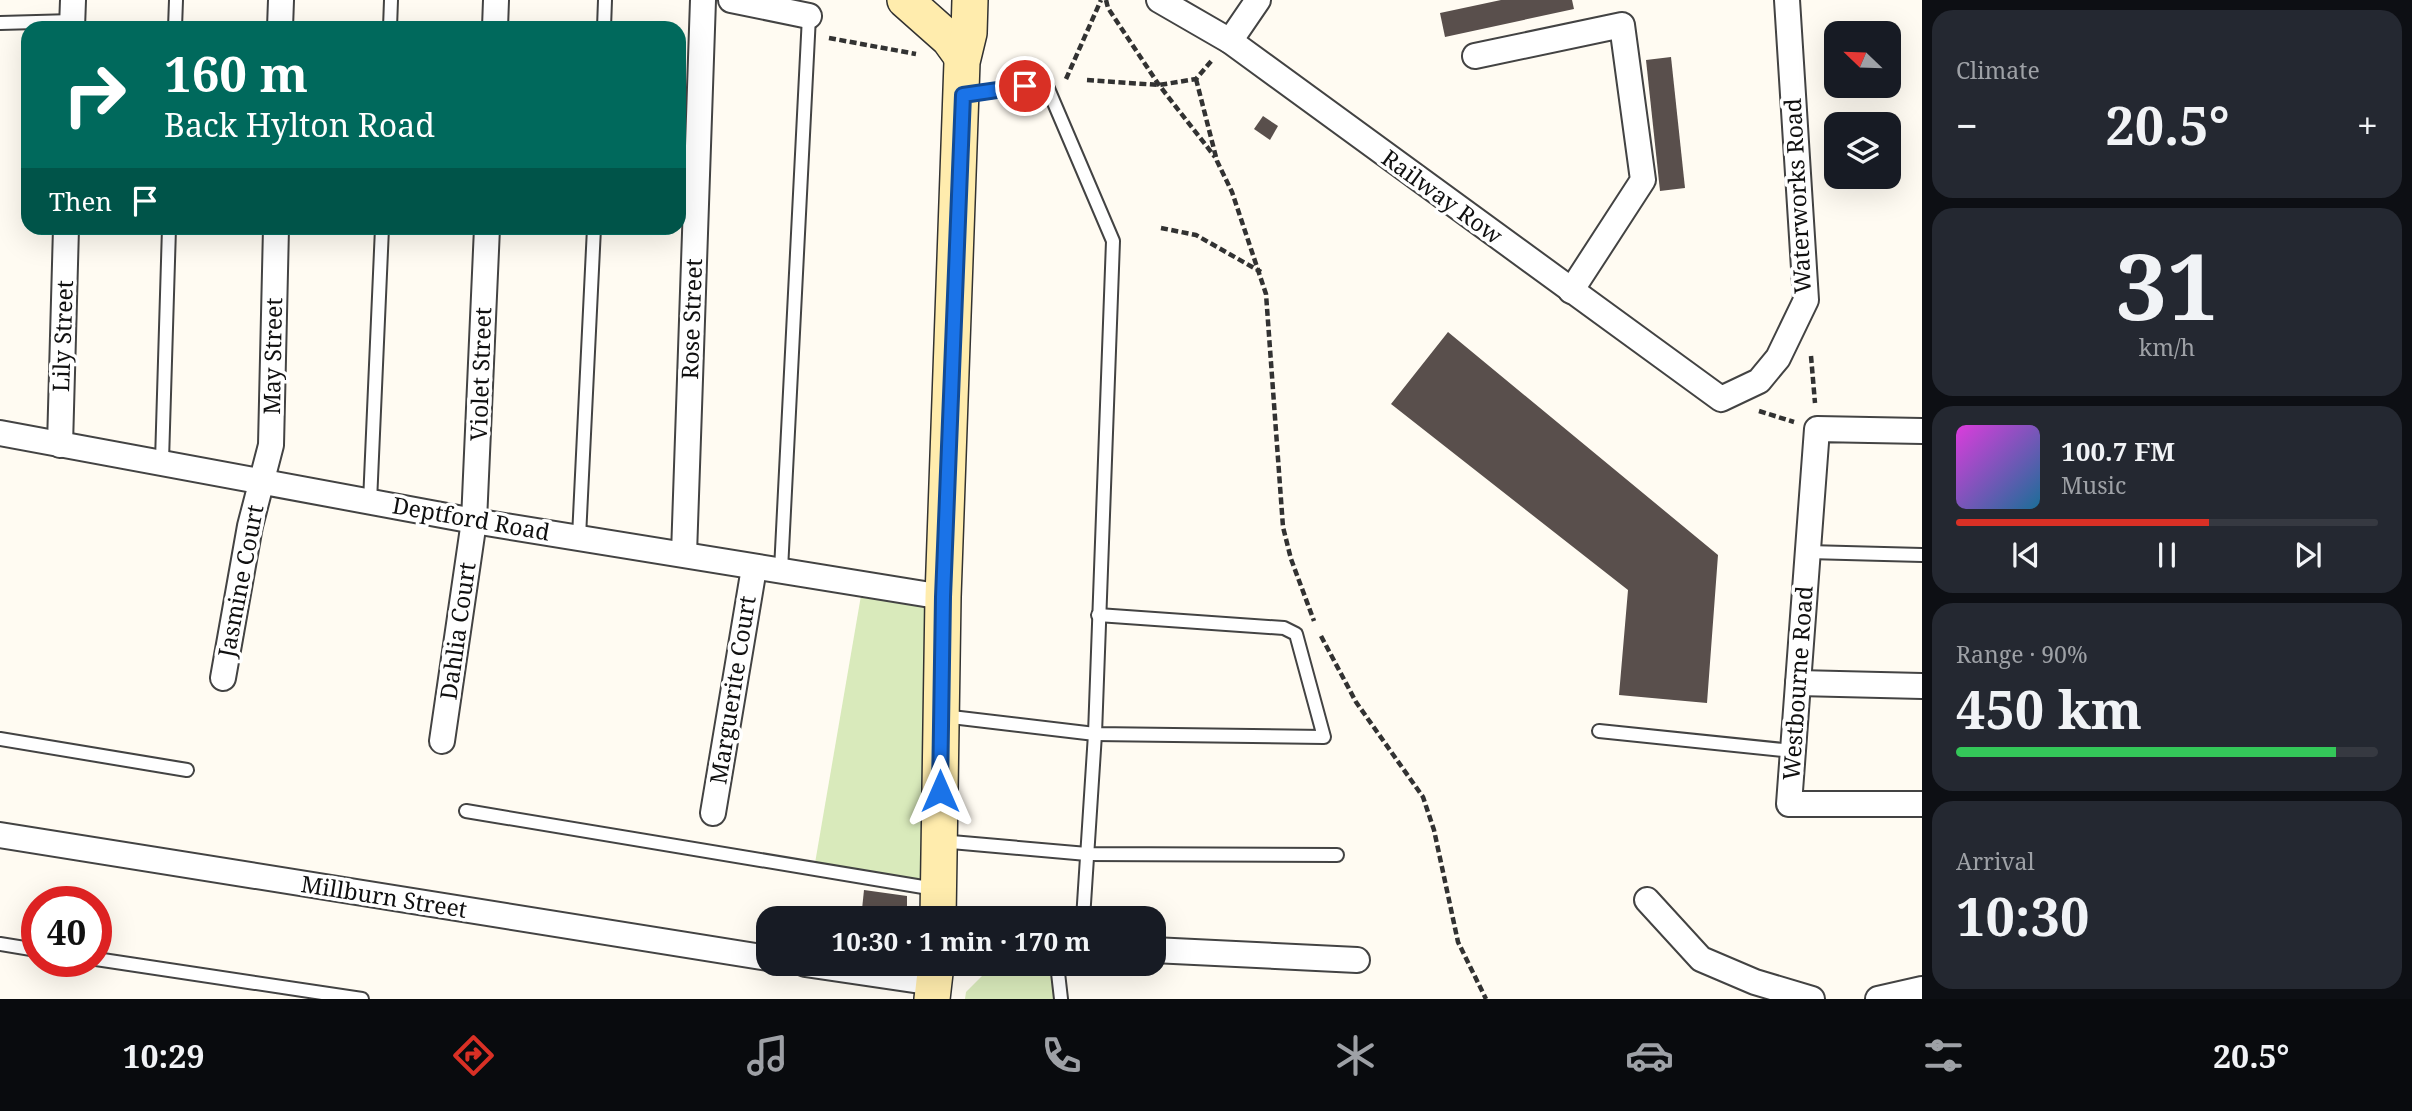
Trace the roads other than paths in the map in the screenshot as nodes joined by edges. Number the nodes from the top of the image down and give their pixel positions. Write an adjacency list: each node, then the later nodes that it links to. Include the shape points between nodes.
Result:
1 (176, 0): 14 (lane)
2 (281, 0): 15 (street)
3 (391, 0): 16 (lane)
4 (496, 0): 17 (street)
5 (605, 0): 18 (lane)
6 (703, 0): 42 (street, Rose Street)
7 (731, 0): 20 (street)
8 (905, 0): 23 (street, via 935,24)
9 (970, 0): 23 (street, via 969,33)
10 (1159, 0): 21 (street, Railway Row)
11 (1258, 0): 21 (street)
12 (1787, 0): 32 (street, Waterworks Road, via 1806,300 1777,358 1759,381)
13 (73, 16): 19 (lane)
14 (175, 21)
15 (280, 21)
16 (390, 21)
17 (495, 21)
18 (604, 21)
19 (0, 23)
20 (819, 23): 45 (lane)
21 (1230, 41): 31 (street, Railway Row)
22 (1475, 56): 31 (street, via 1622,25 1643,180)
23 (962, 57): 24 (street)
24 (963, 95): 46 (street); 47 (lane, via 1046,84 1113,241)
25 (66, 235): 35 (street, Lily Street)
26 (169, 235): 36 (lane)
27 (276, 235): 37 (street, May Street, via 271,445)
28 (382, 235): 38 (lane)
29 (487, 235): 39 (street, Violet Street)
30 (594, 235): 40 (lane)
31 (1570, 291): 32 (street, Railway Row)
32 (1721, 399)
33 (1922, 431): 41 (street, Westbourne Road, via 1817,429)
34 (1, 440): 35 (street, Deptford Road)
35 (60, 445): 36 (street, Deptford Road)
36 (162, 461): 37 (street, Deptford Road)
37 (260, 484): 38 (street, Deptford Road); 48 (street, Jasmine Court)
38 (370, 502): 39 (street, Deptford Road)
39 (474, 521): 40 (street, Deptford Road); 55 (street, Dahlia Court)
40 (579, 537): 42 (street, Deptford Road)
41 (1808, 552): 43 (lane); 49 (street, Westbourne Road)
42 (684, 554): 44 (street, Deptford Road)
43 (1922, 555)
44 (754, 568): 45 (street, Deptford Road); 60 (street, Marguerite Court)
45 (781, 570): 46 (street, Deptford Road)
46 (943, 597): 51 (street)
47 (1098, 615): 53 (lane); 53 (lane, via 1284,628 1296,634 1324,737)
48 (223, 678)
49 (1798, 683): 50 (street); 56 (street, Westbourne Road)
50 (1922, 686)
51 (940, 716): 53 (lane); 62 (street)
52 (1599, 731): 56 (lane)
53 (1095, 734): 63 (lane)
54 (0, 739): 57 (lane)
55 (442, 741)
56 (1793, 751): 58 (street, Westbourne Road, via 1789,804)
57 (187, 770)
58 (1922, 804)
59 (466, 811): 66 (lane)
60 (713, 813)
61 (0, 835): 71 (street, Millburn Street)
62 (940, 841): 63 (lane); 66 (street)
63 (1087, 854): 64 (lane); 67 (lane)
64 (1336, 855)
65 (1647, 900): 80 (street, via 1701,959)
66 (939, 904)
67 (1084, 906)
68 (0, 944): 69 (lane)
69 (21, 947)
70 (1166, 951): 72 (street)
71 (756, 956)
72 (1357, 960)
73 (112, 961): 78 (lane)
74 (891, 976): 76 (street)
75 (1058, 976): 79 (lane)
76 (934, 982)
77 (1922, 989): 81 (street)
78 (362, 999)
79 (1061, 999)
80 (1812, 999)
81 (1878, 999)

